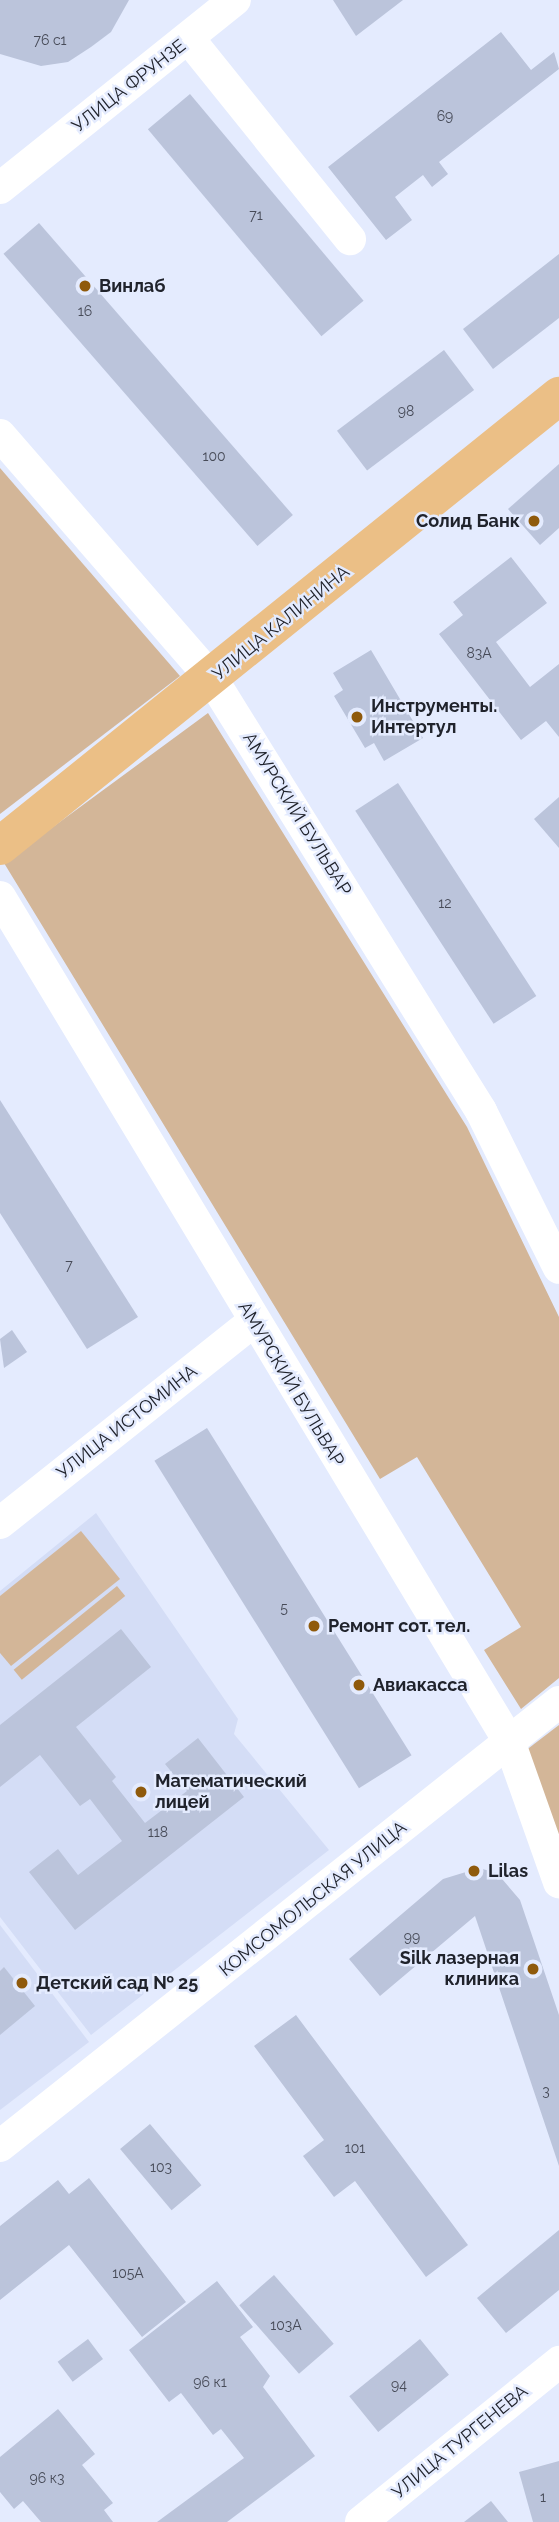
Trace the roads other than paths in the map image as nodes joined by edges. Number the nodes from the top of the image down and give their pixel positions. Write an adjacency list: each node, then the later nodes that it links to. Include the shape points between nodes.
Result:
1 (235, 0): 2 (street, УЛИЦА ФРУНЗЕ)
2 (189, 39): 3 (street, УЛИЦА ФРУНЗЕ); 4 (street)
3 (10, 179)
4 (350, 239)
5 (559, 396): 7 (main road, УЛИЦА КАЛИНИНА)
6 (0, 435): 7 (street, АМУРСКИЙ БУЛЬВАР)
7 (212, 680): 8 (main road, УЛИЦА КАЛИНИНА); 10 (street, АМУРСКИЙ БУЛЬВАР, via 481,1111)
8 (0, 846)
9 (0, 897): 11 (street, АМУРСКИЙ БУЛЬВАР)
10 (559, 1268)
11 (253, 1322): 12 (street, УЛИЦА ИСТОМИНА); 14 (street, АМУРСКИЙ БУЛЬВАР)
12 (0, 1522)
13 (559, 1702): 14 (street, КОМСОМОЛЬСКАЯ УЛИЦА)
14 (509, 1741): 15 (street, АМУРСКИЙ БУЛЬВАР); 16 (street, КОМСОМОЛЬСКАЯ УЛИЦА)
15 (559, 1882)
16 (0, 2146)
17 (559, 2362): 18 (street, УЛИЦА ТУРГЕНЕВА)
18 (361, 2522)

